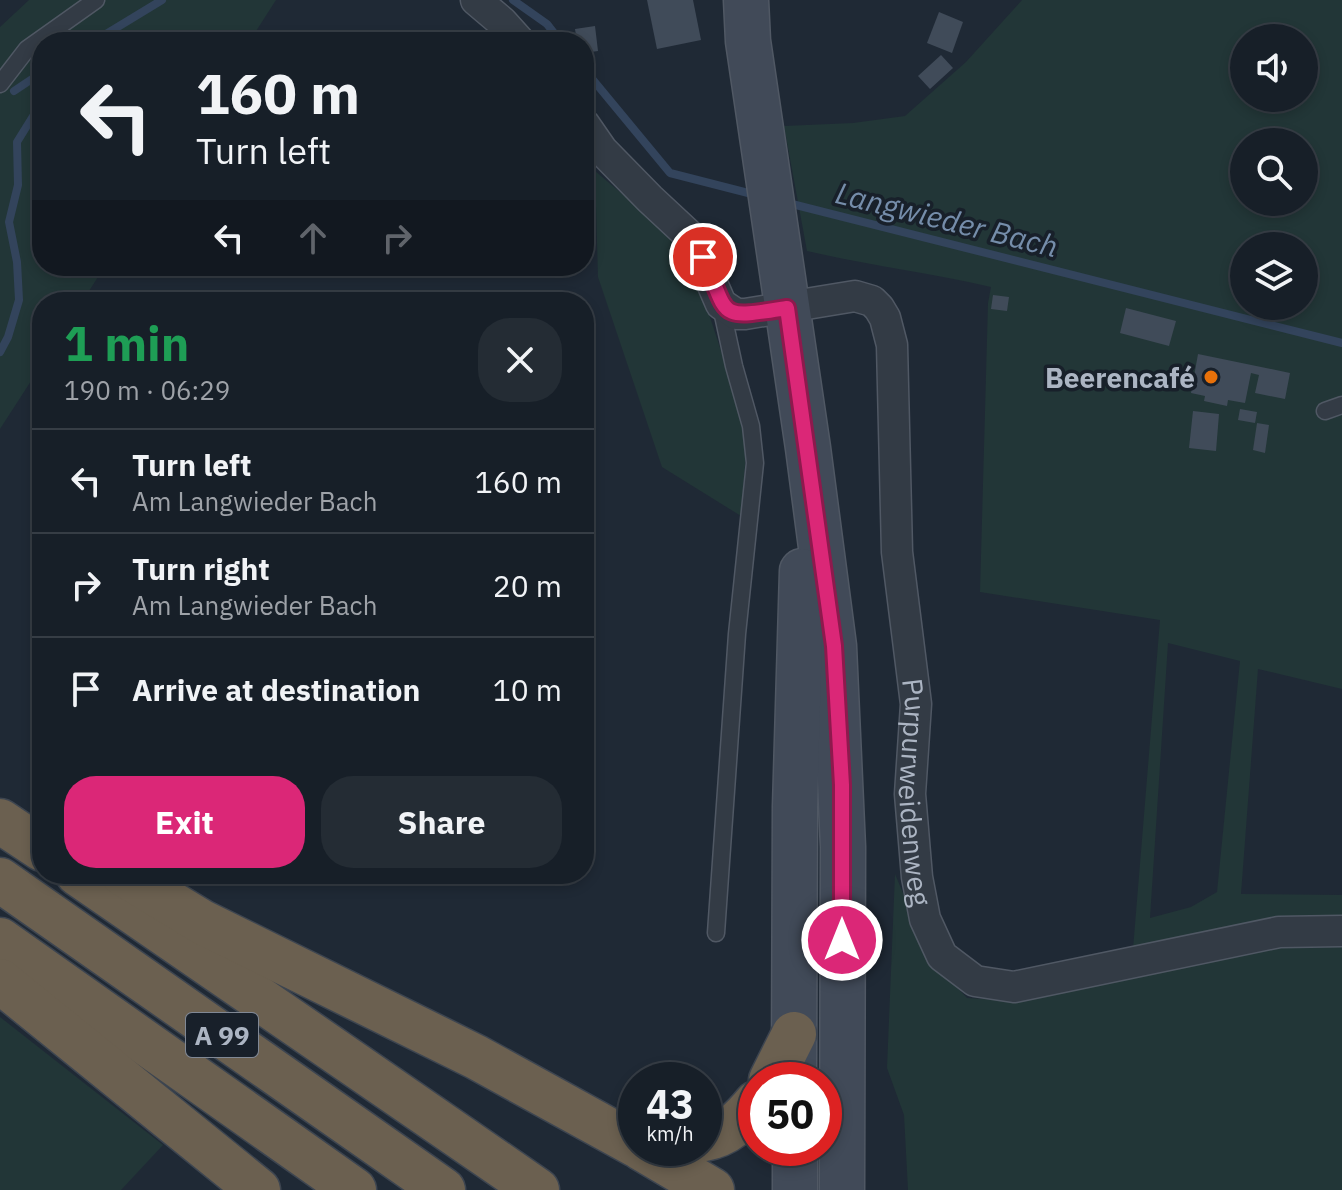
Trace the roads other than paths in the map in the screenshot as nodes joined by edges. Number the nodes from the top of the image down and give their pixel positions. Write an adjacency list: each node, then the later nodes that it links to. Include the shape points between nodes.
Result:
1 (96, 0): 4 (lane)
2 (476, 0): 5 (street)
3 (746, 0): 10 (main road)
4 (51, 32)
5 (511, 32)
6 (32, 45): 7 (lane)
7 (0, 84)
8 (594, 138): 9 (street, via 693,239)
9 (721, 304): 10 (street, Purpurweidenweg, via 736,314); 20 (lane, via 755,463)
10 (790, 326): 19 (street, Purpurweidenweg, via 855,296 872,301 885,318 893,359 897,552 916,704 910,794 917,877 925,919 942,956 975,981 1014,987 1279,932); 23 (main road, via 802,538); 35 (main road, via 838,699)
11 (1342, 405): 12 (lane)
12 (1325, 411)
13 (0, 819): 14 (highway); 15 (highway)
14 (32, 827)
15 (32, 842)
16 (0, 880): 31 (highway, A 99)
17 (93, 884): 32 (highway, A 99)
18 (139, 884): 26 (highway, via 202,922 476,1057)
19 (1342, 931)
20 (716, 933)
21 (0, 940): 30 (highway)
22 (0, 981): 29 (highway)
23 (794, 1034): 24 (highway); 25 (main road)
24 (780, 1062)
25 (794, 1062)
26 (618, 1136)
27 (671, 1166): 33 (highway)
28 (795, 1166): 34 (main road)
29 (258, 1190)
30 (354, 1190)
31 (443, 1190)
32 (537, 1190)
33 (712, 1190)
34 (795, 1190)
35 (842, 1190)

